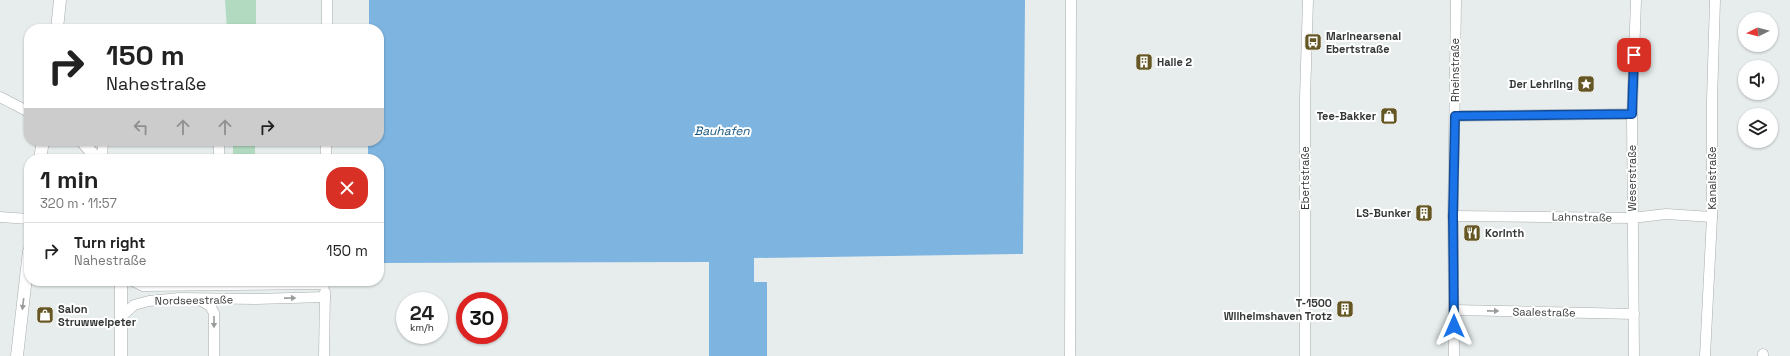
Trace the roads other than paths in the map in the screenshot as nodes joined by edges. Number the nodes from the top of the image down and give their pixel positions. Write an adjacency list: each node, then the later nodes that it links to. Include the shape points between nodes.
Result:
1 (60, 0): 8 (main road)
2 (327, 0): 9 (street)
3 (1071, 0): 35 (street)
4 (1308, 0): 36 (street, Ebertstraße, via 1305,98)
5 (1456, 0): 13 (street, Rheinstraße)
6 (1636, 0): 12 (street, Weserstraße)
7 (1715, 0): 18 (street, Kanalstraße)
8 (58, 24)
9 (327, 24)
10 (0, 97): 11 (street)
11 (24, 109)
12 (1632, 114): 13 (street); 19 (street, Weserstraße)
13 (1455, 116): 16 (street, Rheinstraße)
14 (86, 146): 15 (main road)
15 (93, 154)
16 (1453, 216): 19 (street, Lahnstraße); 28 (street, Rheinstraße)
17 (0, 217): 20 (street)
18 (1712, 217): 19 (street, Lahnstraße, via 1666,214); 39 (street, Kanalstraße)
19 (1632, 218): 29 (street, Weserstraße)
20 (24, 219)
21 (25, 286): 31 (main road, one-way to 31)
22 (122, 286): 30 (main road)
23 (251, 286): 27 (street, Nordseestraße)
24 (325, 286): 25 (street)
25 (325, 297): 27 (street, one-way to 25); 34 (street)
26 (196, 298): 27 (street, Nordseestraße); 30 (street, Nordseestraße, via 149,301 134,305); 33 (street, one-way to 33, via 210,306 214,313)
27 (251, 299)
28 (1454, 310): 29 (street, Saalestraße, one-way to 29); 37 (street, Rheinstraße)
29 (1634, 314): 38 (street, Weserstraße)
30 (122, 316): 32 (main road)
31 (17, 356)
32 (121, 356)
33 (214, 356)
34 (324, 356)
35 (1070, 356)
36 (1305, 356)
37 (1454, 356)
38 (1634, 356)
39 (1705, 356)

